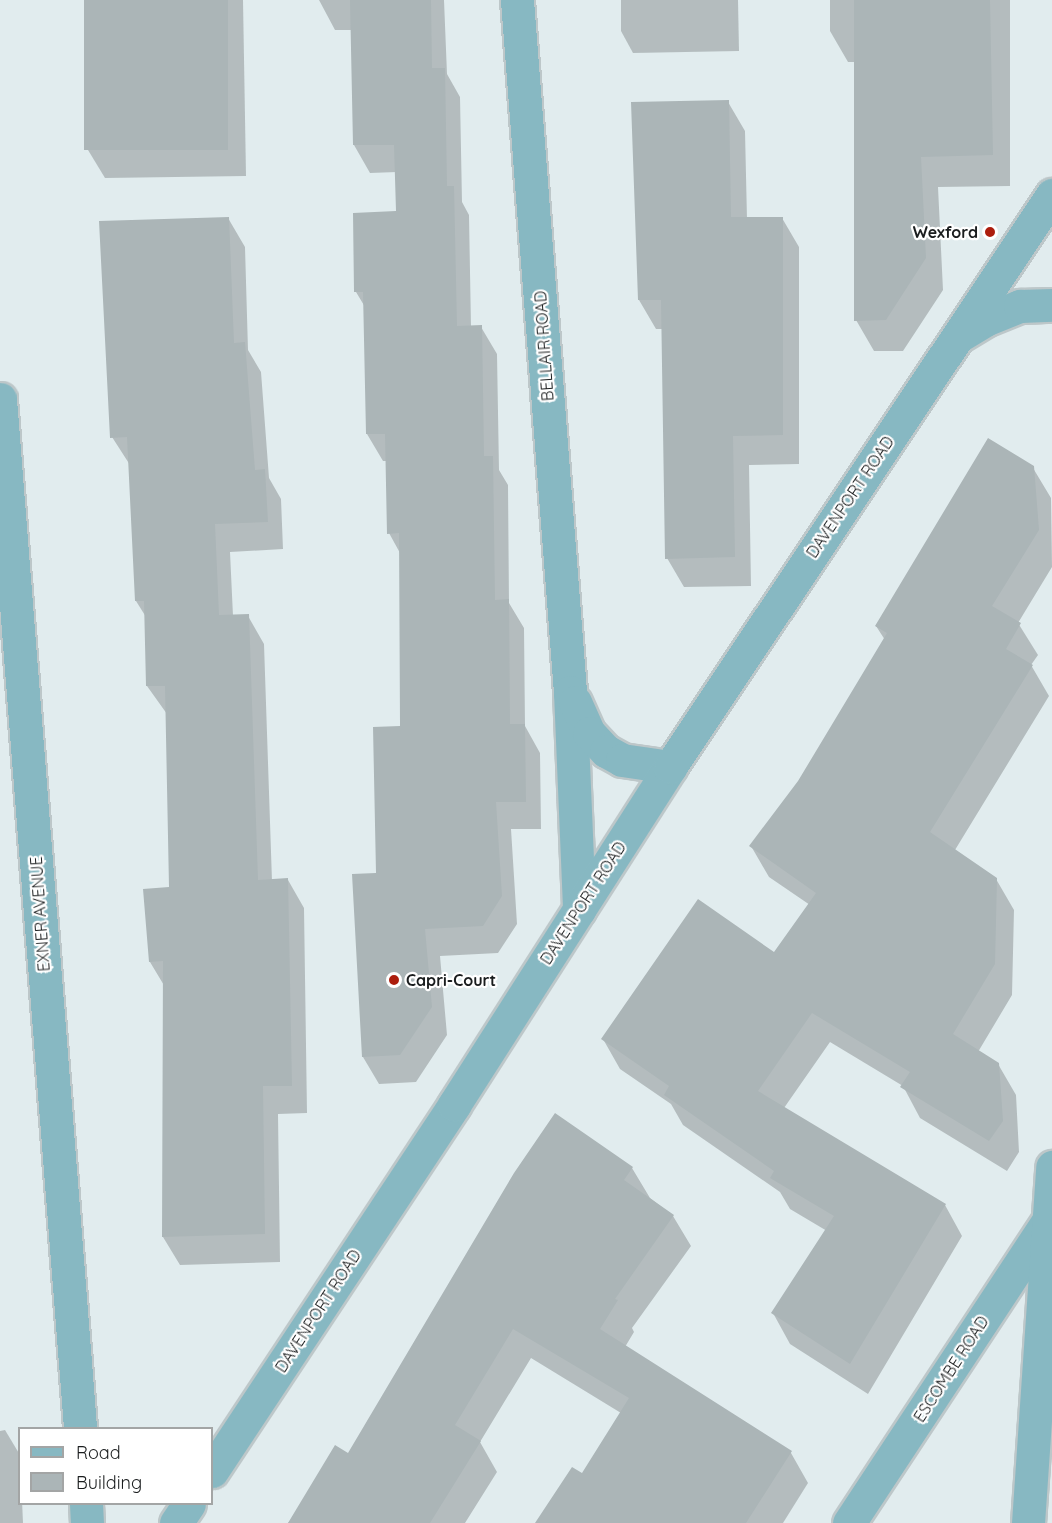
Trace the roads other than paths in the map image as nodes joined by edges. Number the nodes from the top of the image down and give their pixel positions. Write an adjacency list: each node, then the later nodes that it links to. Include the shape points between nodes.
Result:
1 (517, 0): 6 (street, BELLAIR ROAD)
2 (1052, 195): 4 (street, DAVENPORT ROAD)
3 (1052, 305): 4 (street, DAVENPORT ROAD, via 1008,310)
4 (958, 337): 7 (street, DAVENPORT ROAD)
5 (1, 420): 11 (street, EXNER AVENUE)
6 (570, 692): 7 (street, BELLAIR ROAD, via 589,733 606,751 632,763); 8 (street, BELLAIR ROAD)
7 (670, 767): 8 (street, DAVENPORT ROAD)
8 (579, 910): 12 (street, DAVENPORT ROAD)
9 (1052, 1167): 10 (street)
10 (1050, 1218): 17 (street, ESCOMBE ROAD); 18 (street)
11 (80, 1427)
12 (213, 1469)
13 (86, 1505): 15 (street)
14 (188, 1505): 16 (street)
15 (87, 1523)
16 (176, 1523)
17 (849, 1523)
18 (1028, 1523)

